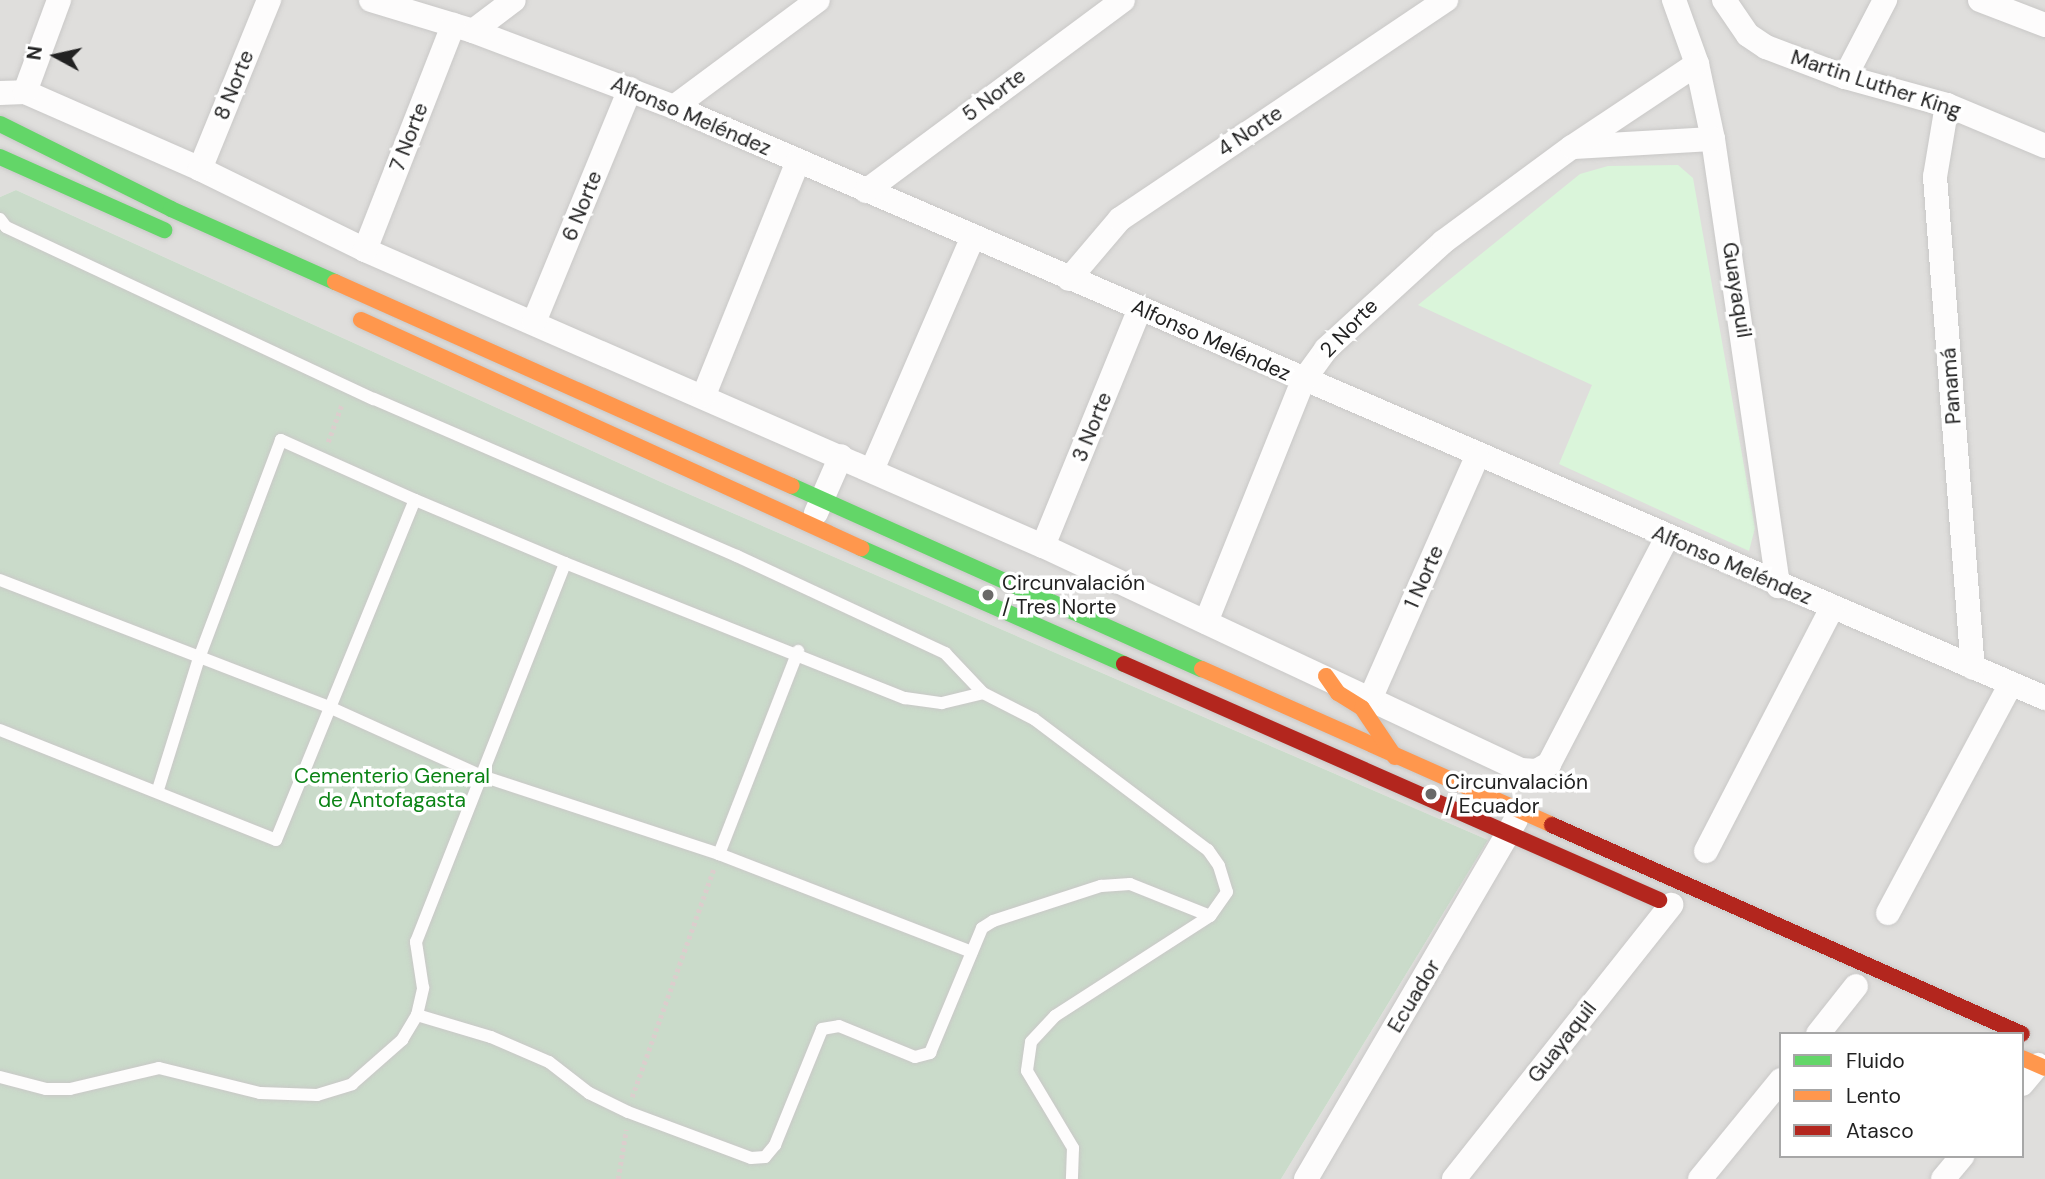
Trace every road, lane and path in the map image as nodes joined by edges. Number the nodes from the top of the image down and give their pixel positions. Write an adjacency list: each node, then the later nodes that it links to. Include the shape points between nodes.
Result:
1 (59, 0): 17 (street)
2 (269, 0): 27 (street, 8 Norte)
3 (371, 0): 13 (street, Alfonso Meléndez)
4 (514, 0): 13 (street)
5 (818, 0): 20 (street)
6 (1123, 0): 28 (street, 5 Norte)
7 (1446, 0): 33 (street, 4 Norte, via 1120,219)
8 (1674, 0): 14 (street, Guayaquil)
9 (1724, 0): 15 (street, Martin Luther King, via 1748,35 1766,47)
10 (1885, 0): 15 (street)
11 (1980, 0): 12 (street)
12 (2045, 25)
13 (463, 28): 16 (street, Alfonso Meléndez); 32 (street, 7 Norte)
14 (1697, 64): 22 (street, Guayaquil); 24 (street, 2 Norte)
15 (1845, 77): 19 (street, Martin Luther King)
16 (630, 89): 20 (street, Alfonso Meléndez); 36 (street, 6 Norte)
17 (25, 92): 18 (street); 27 (street)
18 (0, 93)
19 (1947, 105): 23 (street, Martin Luther King); 56 (street, Panamá, via 1935,177)
20 (674, 107): 26 (street, Alfonso Meléndez)
21 (0, 124): 44 (main road, via 171,209)
22 (1713, 139): 24 (street); 51 (street, Guayaquil)
23 (2045, 146)
24 (1572, 147): 37 (street, 2 Norte, via 1443,242 1369,306)
25 (0, 156): 30 (main road)
26 (798, 161): 28 (street, Alfonso Meléndez); 39 (street)
27 (200, 169): 32 (street)
28 (866, 191): 31 (street, Alfonso Meléndez)
29 (0, 219): 38 (lane, via 6,227)
30 (179, 237)
31 (973, 237): 33 (street, Alfonso Meléndez); 43 (street)
32 (365, 250): 36 (street)
33 (1069, 279): 34 (street, Alfonso Meléndez)
34 (1140, 308): 37 (street, Alfonso Meléndez); 48 (street, 3 Norte)
35 (343, 312): 46 (main road)
36 (534, 322): 39 (street)
37 (1303, 381): 41 (street, Alfonso Meléndez); 53 (street, 2 Norte)
38 (348, 387): 42 (path); 59 (lane, via 737,556 945,653)
39 (704, 395): 40 (street)
40 (841, 456): 43 (street); 44 (street)
41 (1477, 457): 47 (street, Alfonso Meléndez); 60 (street, 1 Norte)
42 (321, 459): 45 (lane); 55 (lane, via 281,440)
43 (872, 470): 48 (street)
44 (821, 499): 46 (street); 64 (main road)
45 (415, 500): 49 (lane); 62 (lane)
46 (811, 526): 68 (main road)
47 (1667, 537): 51 (street, Alfonso Meléndez); 60 (street, via 1549,764 1536,771 1521,770)
48 (1044, 547): 53 (street)
49 (565, 563): 54 (lane); 65 (lane)
50 (0, 580): 55 (lane)
51 (1778, 586): 52 (street, Alfonso Meléndez)
52 (1832, 608): 56 (street, Alfonso Meléndez); 69 (street)
53 (1206, 622): 57 (street)
54 (798, 651): 59 (lane, via 905,698 942,703); 70 (lane)
55 (199, 658): 62 (lane); 66 (lane)
56 (1973, 668): 58 (street, Alfonso Meléndez)
57 (1326, 676): 60 (street); 64 (main road, via 1338,693 1362,708)
58 (2011, 684): 61 (street, Alfonso Meléndez); 72 (street)
59 (983, 693): 73 (lane, via 1034,719 1208,850 1227,892)
60 (1371, 697)
61 (2045, 698)
62 (329, 707): 65 (lane); 66 (lane, via 276,840)
63 (0, 730): 66 (lane)
64 (1395, 757): 67 (main road)
65 (482, 776): 70 (lane); 76 (lane, via 416,942 423,988)
66 (158, 790)
67 (1520, 811): 68 (street, Ecuador); 78 (main road)
68 (1509, 836): 71 (main road); 87 (street, Ecuador)
69 (1706, 851)
70 (719, 854): 74 (lane); 83 (path)
71 (1677, 907): 88 (street, Guayaquil)
72 (1888, 913)
73 (1210, 916): 74 (lane, via 1130,884 1101,886 993,921 982,928); 86 (lane, via 1055,1016 1031,1042 1027,1071 1073,1148)
74 (972, 952): 83 (lane, via 930,1053 922,1057 839,1026 822,1029 775,1145 765,1157 751,1158)
75 (1856, 985): 77 (street)
76 (417, 1015): 81 (lane, via 402,1040 352,1084 317,1096 260,1093 159,1068 70,1089 46,1089); 83 (lane, via 492,1037 549,1062 589,1093)
77 (1820, 1032)
78 (2017, 1032)
79 (2024, 1039): 80 (main road)
80 (2033, 1063)
81 (0, 1077)
82 (1779, 1082): 89 (street)
83 (628, 1112): 85 (path)
84 (1960, 1158): 90 (street)
85 (618, 1179)
86 (1072, 1179)
87 (1306, 1179)
88 (1454, 1179)
89 (1700, 1179)
90 (1943, 1179)

